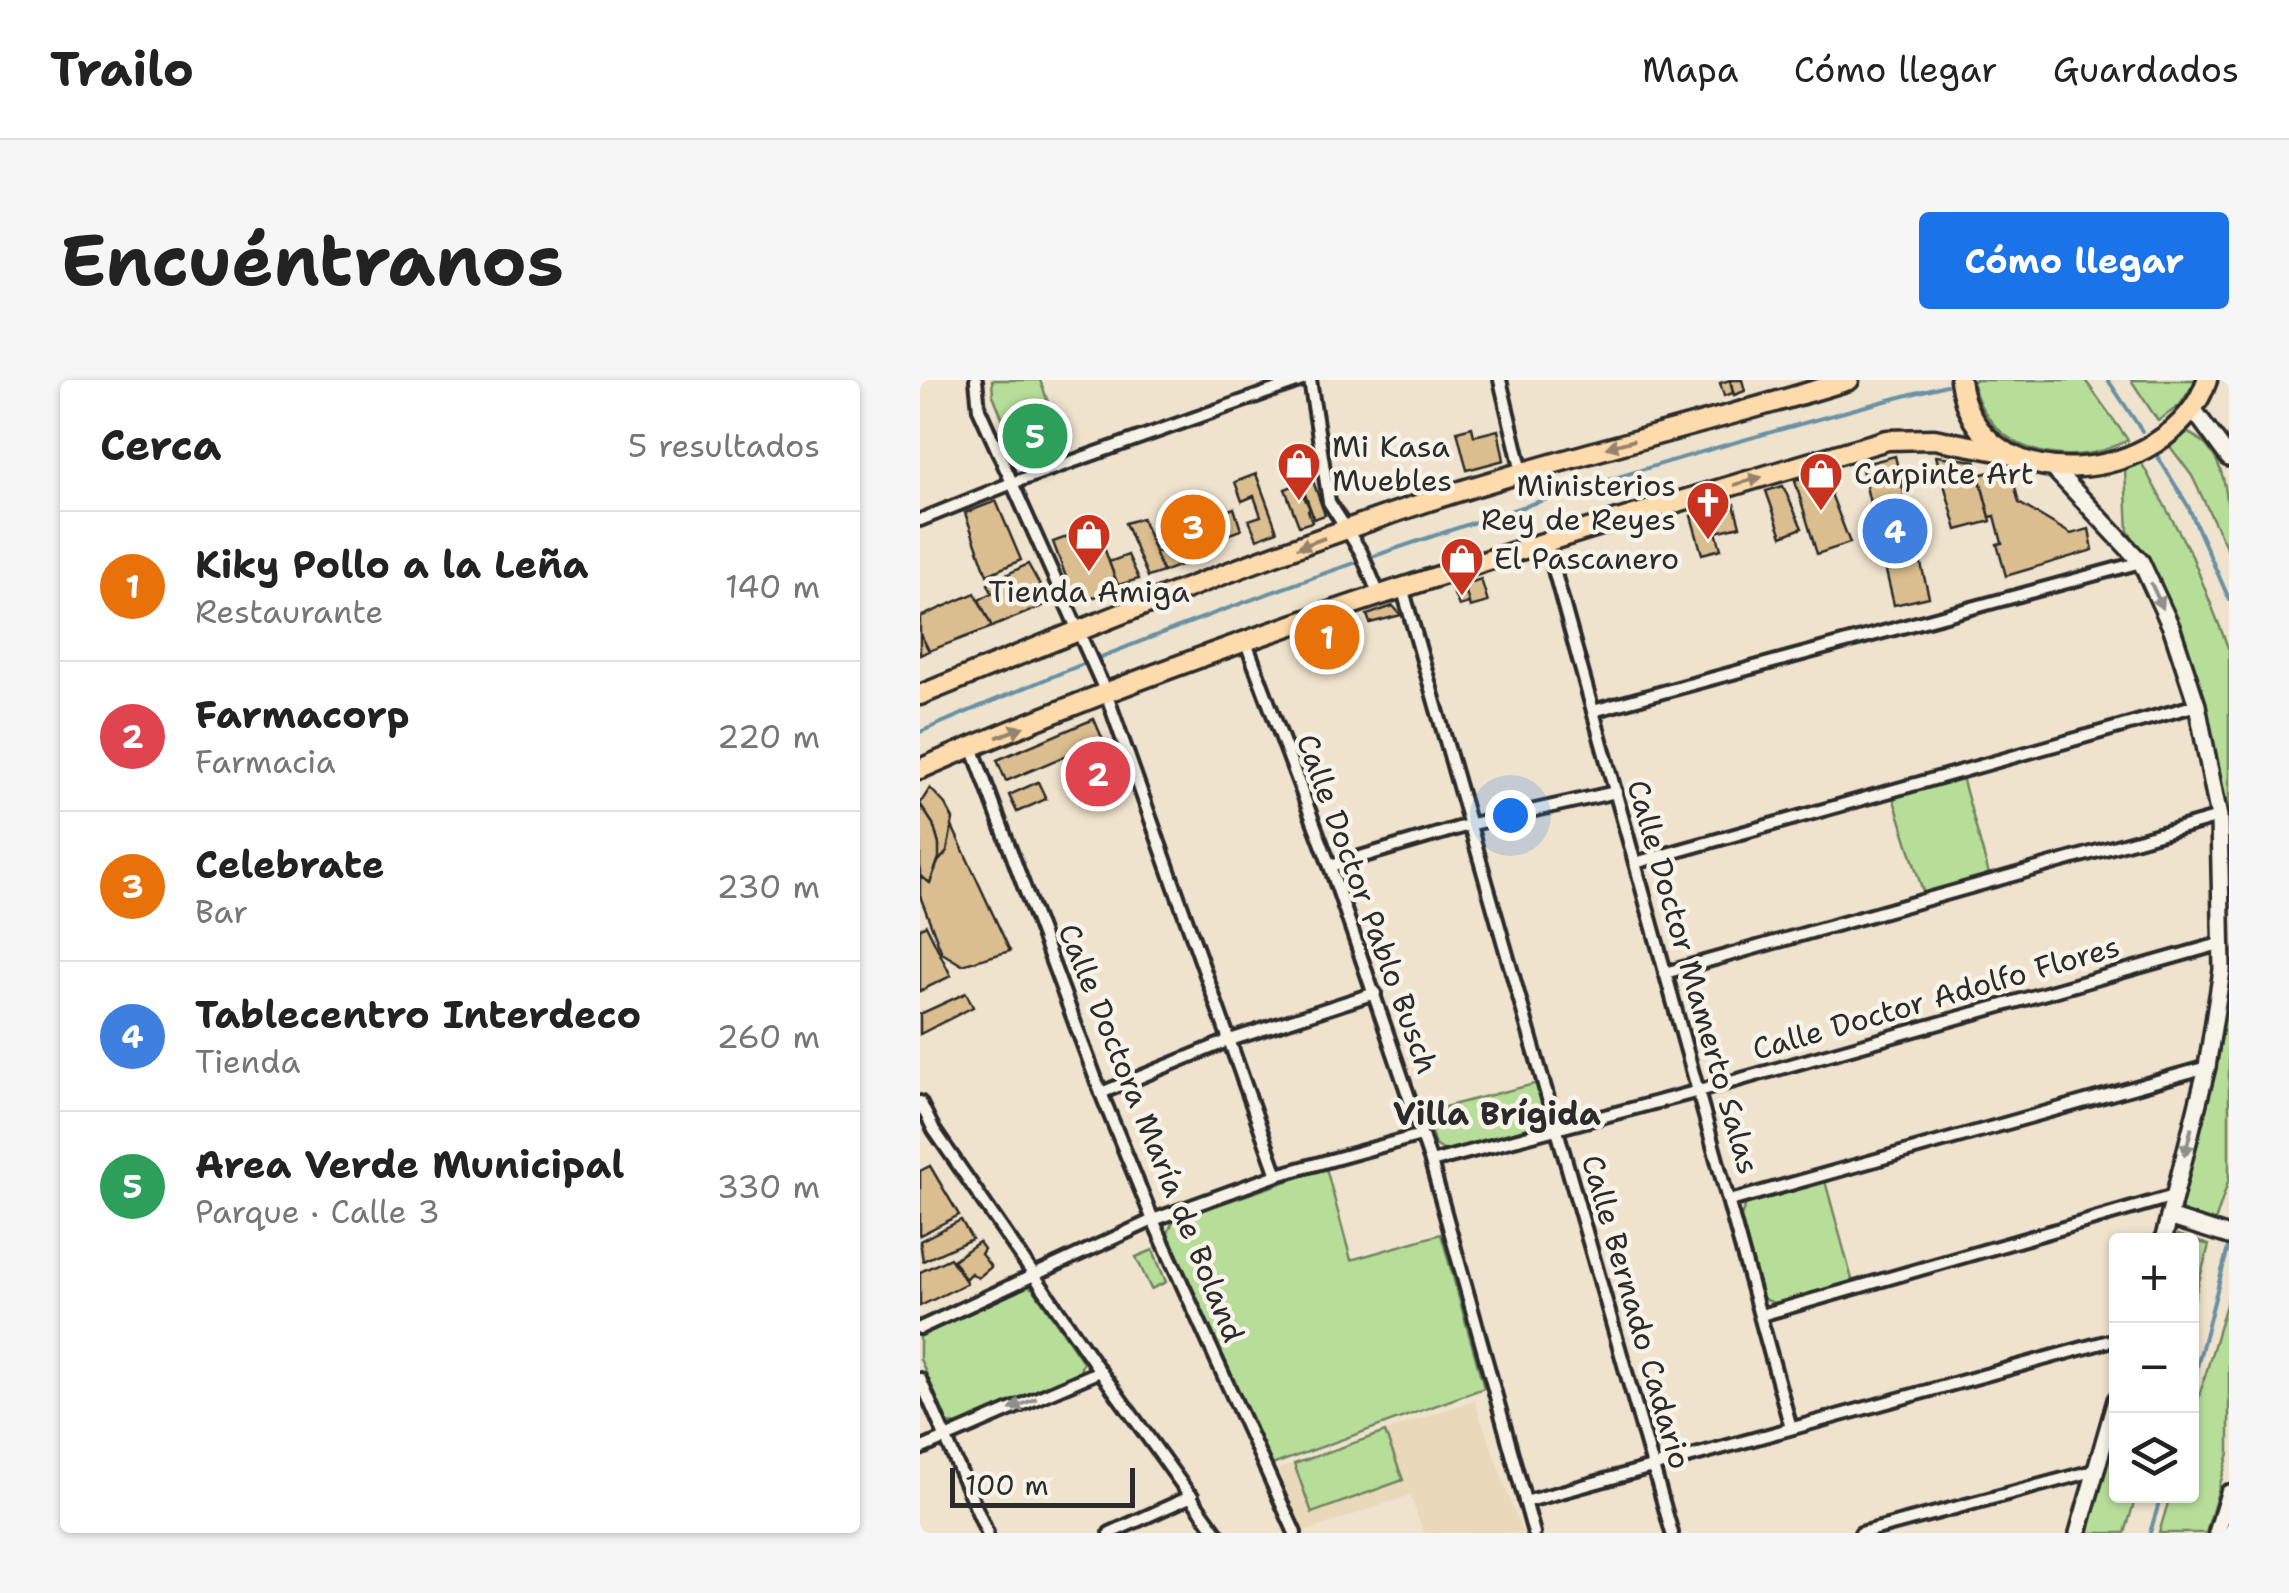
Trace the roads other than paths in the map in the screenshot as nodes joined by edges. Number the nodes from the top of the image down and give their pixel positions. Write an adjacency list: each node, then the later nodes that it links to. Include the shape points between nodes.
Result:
1 (976, 380): 13 (street, via 979,409)
2 (1302, 380): 13 (street)
3 (1310, 380): 15 (street, via 1329,502)
4 (1500, 380): 12 (street)
5 (1849, 380): 12 (highway, one-way to 12)
6 (1960, 380): 9 (highway, via 1979,429)
7 (2207, 380): 8 (highway)
8 (2193, 409): 10 (main road); 11 (highway, via 2125,458)
9 (2008, 453): 11 (highway); 16 (highway, one-way to 9, via 1887,440 1934,439)
10 (2229, 458)
11 (2052, 467): 17 (main road)
12 (1522, 472): 15 (highway)
13 (1012, 482): 14 (street); 20 (street)
14 (920, 520)
15 (1349, 530): 19 (street); 20 (highway, one-way to 20)
16 (1546, 540): 18 (highway); 25 (street, Calle Doctor Mamerto Salas)
17 (2141, 562): 24 (main road, one-way to 24); 25 (street)
18 (1402, 586): 19 (highway); 30 (street, Calle Bernado Cadario)
19 (1378, 594): 21 (highway)
20 (1080, 635): 22 (street); 23 (highway)
21 (1244, 640): 22 (highway); 32 (street, Calle Doctor Pablo Busch)
22 (1102, 686): 26 (highway, one-way to 22); 36 (street)
23 (920, 694)
24 (2197, 704): 29 (main road); 31 (street)
25 (1594, 711): 28 (street, Calle Doctor Mamerto Salas)
26 (972, 746): 27 (highway); 39 (street, Calle Doctora María de Boland)
27 (920, 770)
28 (1616, 792): 30 (street); 31 (street, Calle Doctor Mamerto Salas)
29 (2219, 817): 33 (main road); 34 (street)
30 (1472, 824): 32 (street); 41 (street, Calle Bernado Cadario)
31 (1635, 864): 34 (street, Calle Doctor Mamerto Salas)
32 (1330, 866): 35 (street, Calle Doctor Pablo Busch)
33 (2223, 943): 37 (main road); 38 (street, Calle Doctor Adolfo Flores)
34 (1665, 973): 38 (street, Calle Doctor Mamerto Salas)
35 (1375, 993): 36 (street); 42 (street, Calle Doctor Pablo Busch)
36 (1230, 1040): 39 (street); 44 (street)
37 (2207, 1067): 45 (main road, one-way to 45); 46 (street)
38 (1699, 1091): 41 (street, Calle Doctor Adolfo Flores); 46 (street, Calle Doctor Mamerto Salas)
39 (1101, 1093): 48 (street, Calle Doctora María de Boland)
40 (920, 1102): 51 (street)
41 (1558, 1128): 43 (street, Calle Doctor Adolfo Flores); 61 (street, Calle Bernado Cadario)
42 (1421, 1135): 43 (street, Calle Doctor Pablo Busch); 44 (street)
43 (1431, 1162): 65 (street, Calle Doctor Pablo Busch)
44 (1277, 1175): 48 (street)
45 (2174, 1196): 47 (main road); 52 (street)
46 (1730, 1202): 52 (street, Calle Doctor Mamerto Salas)
47 (2169, 1217): 49 (main road); 50 (main road)
48 (1152, 1220): 51 (street); 69 (street, Calle Doctora María de Boland)
49 (2164, 1233)
50 (2229, 1236)
51 (1035, 1274): 53 (street); 55 (street)
52 (1761, 1316): 58 (street, Calle Doctor Mamerto Salas)
53 (920, 1328)
54 (2109, 1341): 58 (street)
55 (1100, 1371): 59 (street, one-way to 59); 64 (street)
56 (920, 1379): 59 (street)
57 (2112, 1413): 62 (main road)
58 (1791, 1428): 61 (street)
59 (946, 1436): 60 (street); 66 (street)
60 (920, 1449)
61 (1654, 1466): 65 (street); 71 (street, Calle Bernado Cadario)
62 (2097, 1470): 72 (street); 73 (main road)
63 (2229, 1494): 74 (main road)
64 (1192, 1496): 67 (street); 68 (street)
65 (1525, 1502): 70 (street, Calle Doctor Pablo Busch)
66 (987, 1533)
67 (1110, 1533)
68 (1217, 1533)
69 (1295, 1533)
70 (1534, 1533)
71 (1672, 1533)
72 (1861, 1533)
73 (2078, 1533)
74 (2217, 1533)

